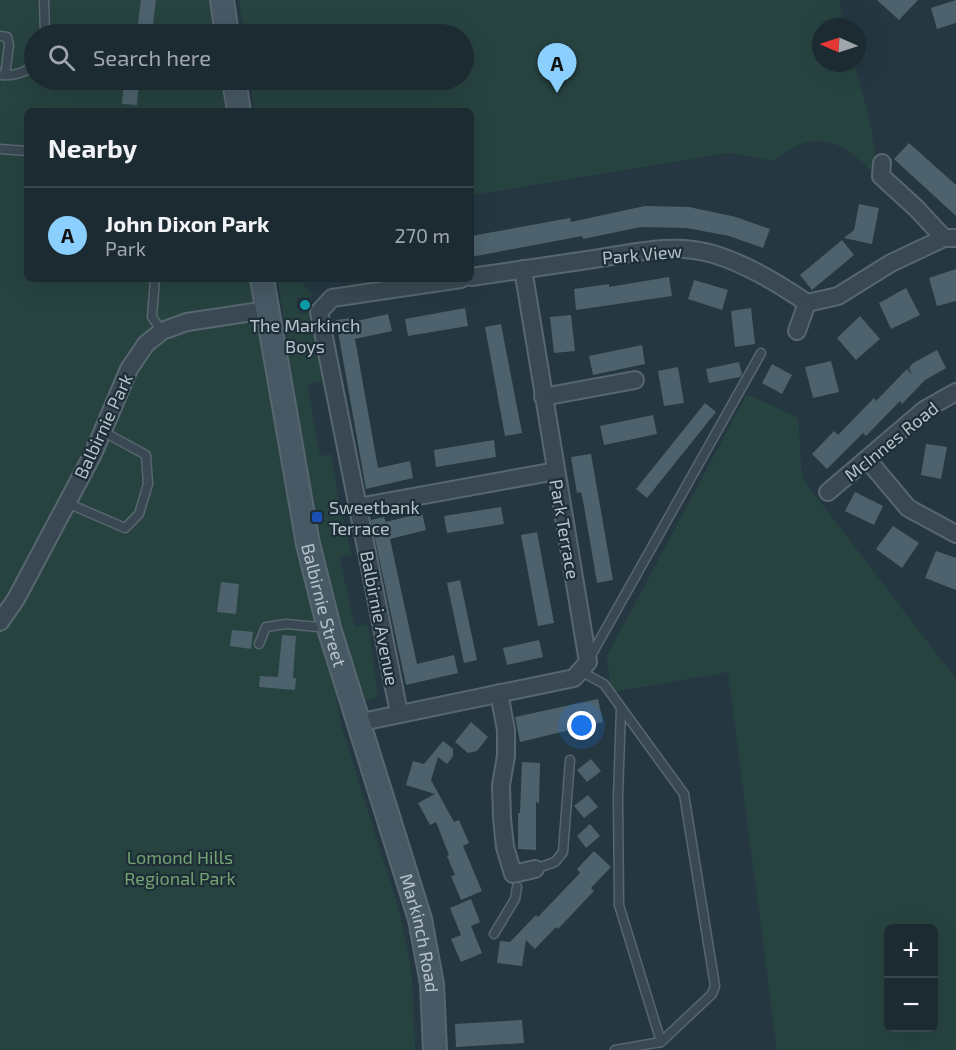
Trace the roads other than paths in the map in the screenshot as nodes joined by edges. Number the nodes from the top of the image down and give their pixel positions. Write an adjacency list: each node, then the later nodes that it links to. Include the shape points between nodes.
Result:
1 (44, 0): 3 (lane)
2 (222, 0): 4 (main road)
3 (45, 24)
4 (226, 24)
5 (0, 36): 7 (lane, via 7,37 9,45)
6 (24, 71): 7 (lane)
7 (2, 75)
8 (236, 90): 9 (main road)
9 (239, 108)
10 (0, 149): 11 (lane)
11 (24, 151)
12 (882, 163): 13 (street, via 882,176)
13 (950, 238): 19 (street, via 891,262 837,296)
14 (523, 269): 15 (street, Park View); 19 (street, Park View, via 683,248 742,264); 26 (street, Park Terrace)
15 (474, 277)
16 (155, 282): 21 (lane, via 152,317)
17 (262, 282): 20 (main road, Balbirnie Street)
18 (441, 282): 32 (street, Balbirnie Avenue, via 332,298 319,312)
19 (807, 303): 22 (street)
20 (266, 310): 21 (street, Balbirnie Park, via 187,322); 35 (main road, Balbirnie Street, via 308,544)
21 (162, 330): 27 (street, Balbirnie Park, via 146,344 129,369)
22 (797, 331)
23 (761, 353): 37 (lane)
24 (635, 380): 26 (street)
25 (956, 392): 28 (street, McInnes Road, via 924,410)
26 (543, 397): 29 (street, Park Terrace)
27 (102, 431): 31 (street, Balbirnie Park); 31 (lane, via 146,455 148,484 139,514 124,528)
28 (867, 459): 30 (street, McInnes Road); 33 (street, via 908,508)
29 (555, 471): 32 (street); 37 (street, Park Terrace)
30 (828, 492)
31 (67, 502): 34 (street, Balbirnie Park)
32 (358, 507): 40 (street, Balbirnie Avenue)
33 (956, 534)
34 (0, 622)
35 (329, 628): 36 (lane, via 286,624 266,627); 41 (main road, Balbirnie Street)
36 (259, 644)
37 (584, 666): 38 (street, via 574,678); 39 (lane, via 604,684)
38 (498, 693): 40 (street); 45 (street, via 506,730 502,818 505,848)
39 (621, 708): 47 (lane, via 619,905); 47 (lane, via 684,794 715,986 712,994)
40 (399, 713): 41 (street)
41 (357, 723): 43 (main road, Balbirnie Street)
42 (570, 760): 44 (lane, via 563,852 555,862)
43 (387, 819): 48 (main road, Markinch Road, via 424,937 432,984)
44 (535, 869): 45 (street)
45 (515, 880): 46 (lane, via 515,899)
46 (494, 934)
47 (661, 1042): 49 (lane)
48 (435, 1050)
49 (615, 1050)

